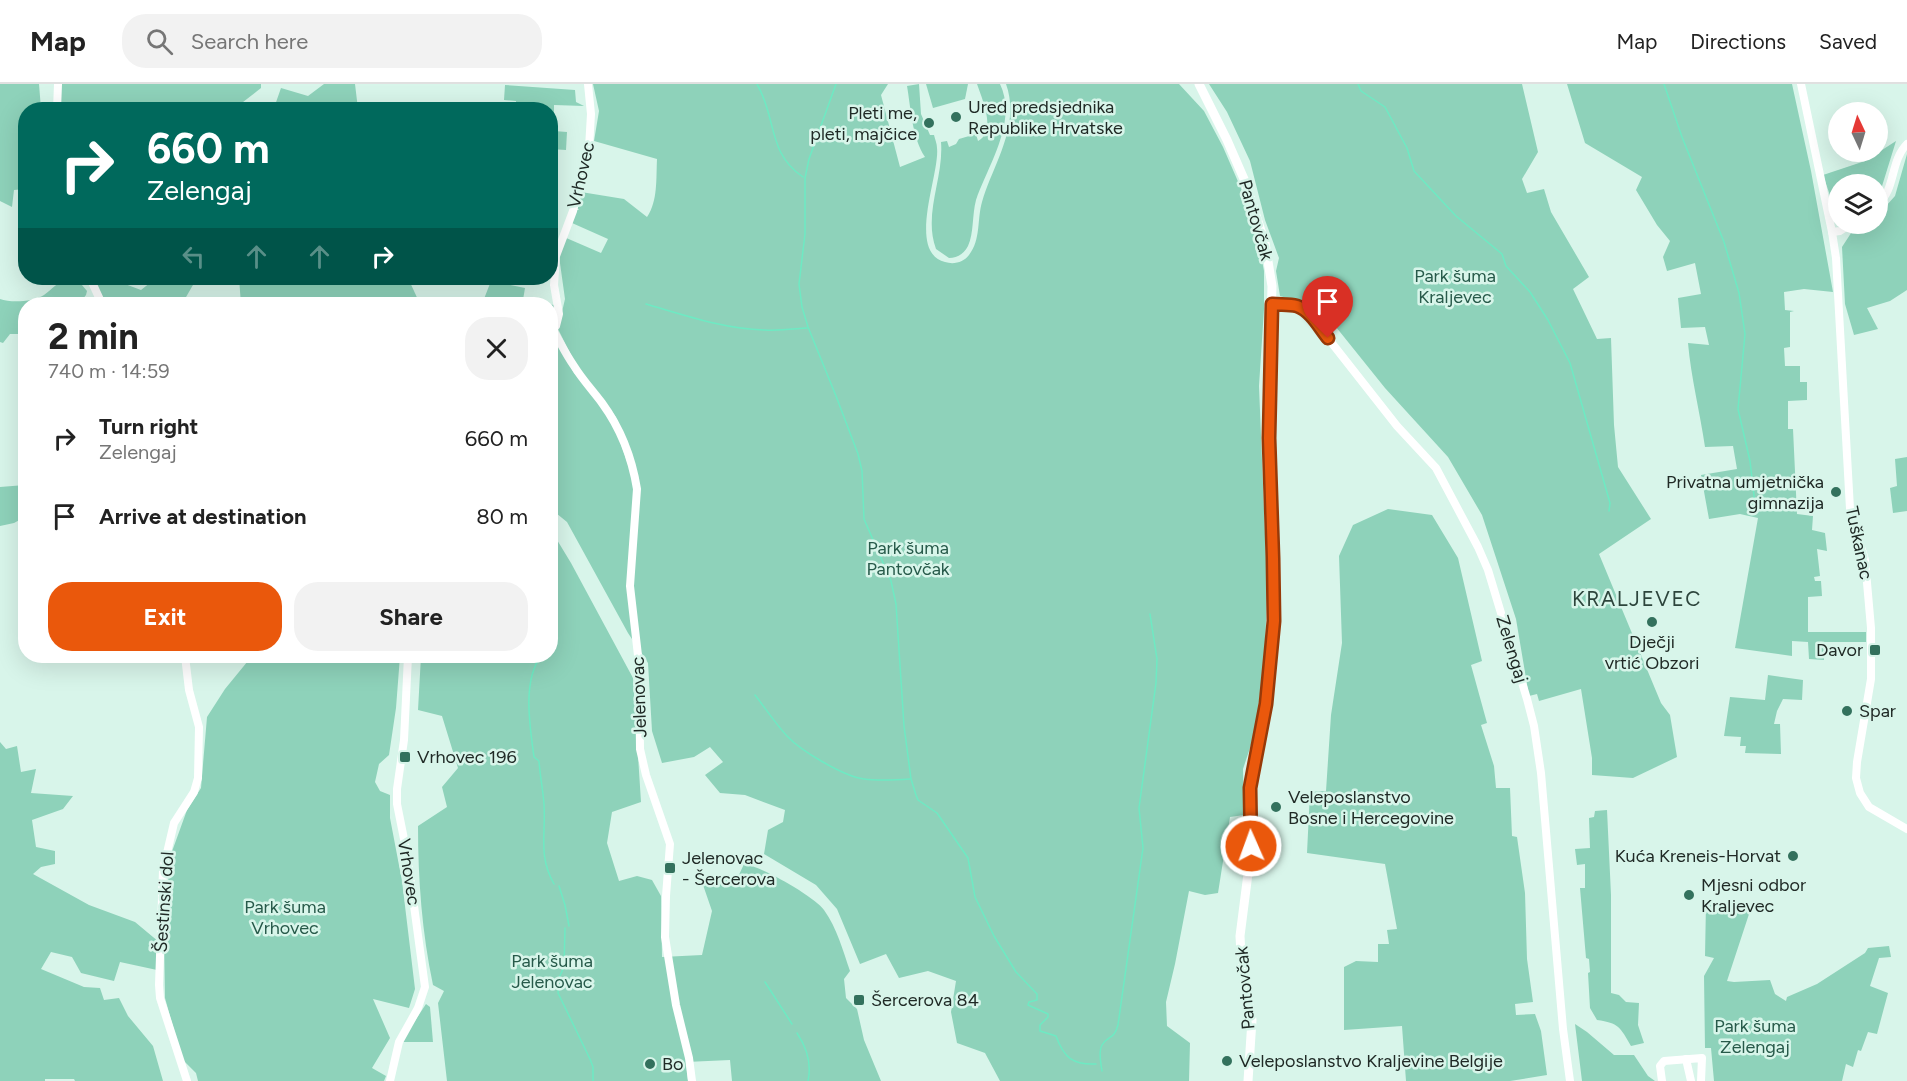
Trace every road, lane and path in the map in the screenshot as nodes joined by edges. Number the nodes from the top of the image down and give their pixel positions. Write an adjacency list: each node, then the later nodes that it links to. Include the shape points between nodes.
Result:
1 (58, 84): 5 (street)
2 (588, 84): 10 (street, Vrhovec, via 589,148 573,212)
3 (1199, 84): 11 (main road, Pantovčak, via 1235,156 1254,206 1268,254)
4 (1801, 84): 8 (street, Tuškanac)
5 (57, 102)
6 (1907, 144): 7 (street, via 1898,156)
7 (1888, 194)
8 (1828, 213)
9 (1832, 234): 15 (street, Tuškanac, via 1850,509 1864,560 1871,628 1871,680 1856,778 1869,807)
10 (558, 251)
11 (1272, 304): 20 (main road, Pantovčak, via 1272,644 1266,704 1250,788 1250,858 1240,936 1252,1020); 21 (street, Zelengaj, via 1295,306 1309,314 1396,426 1436,468 1488,570 1537,746)
12 (558, 341): 19 (street, Jelenovac, via 616,426 635,477 630,586 639,664 640,748 670,844 665,937)
13 (186, 663): 17 (street, Šestinski dol, via 199,727 198,778 194,792 174,823 168,847 162,879 159,985)
14 (408, 663): 18 (street, Vrhovec, via 397,804 425,987 399,1042)
15 (1907, 829)
16 (1686, 1059): 22 (street, via 1662,1063); 23 (street); 24 (street, via 1702,1058)
17 (187, 1081)
18 (390, 1081)
19 (692, 1081)
20 (1248, 1081)
21 (1570, 1081)
22 (1662, 1081)
23 (1691, 1081)
24 (1701, 1081)

